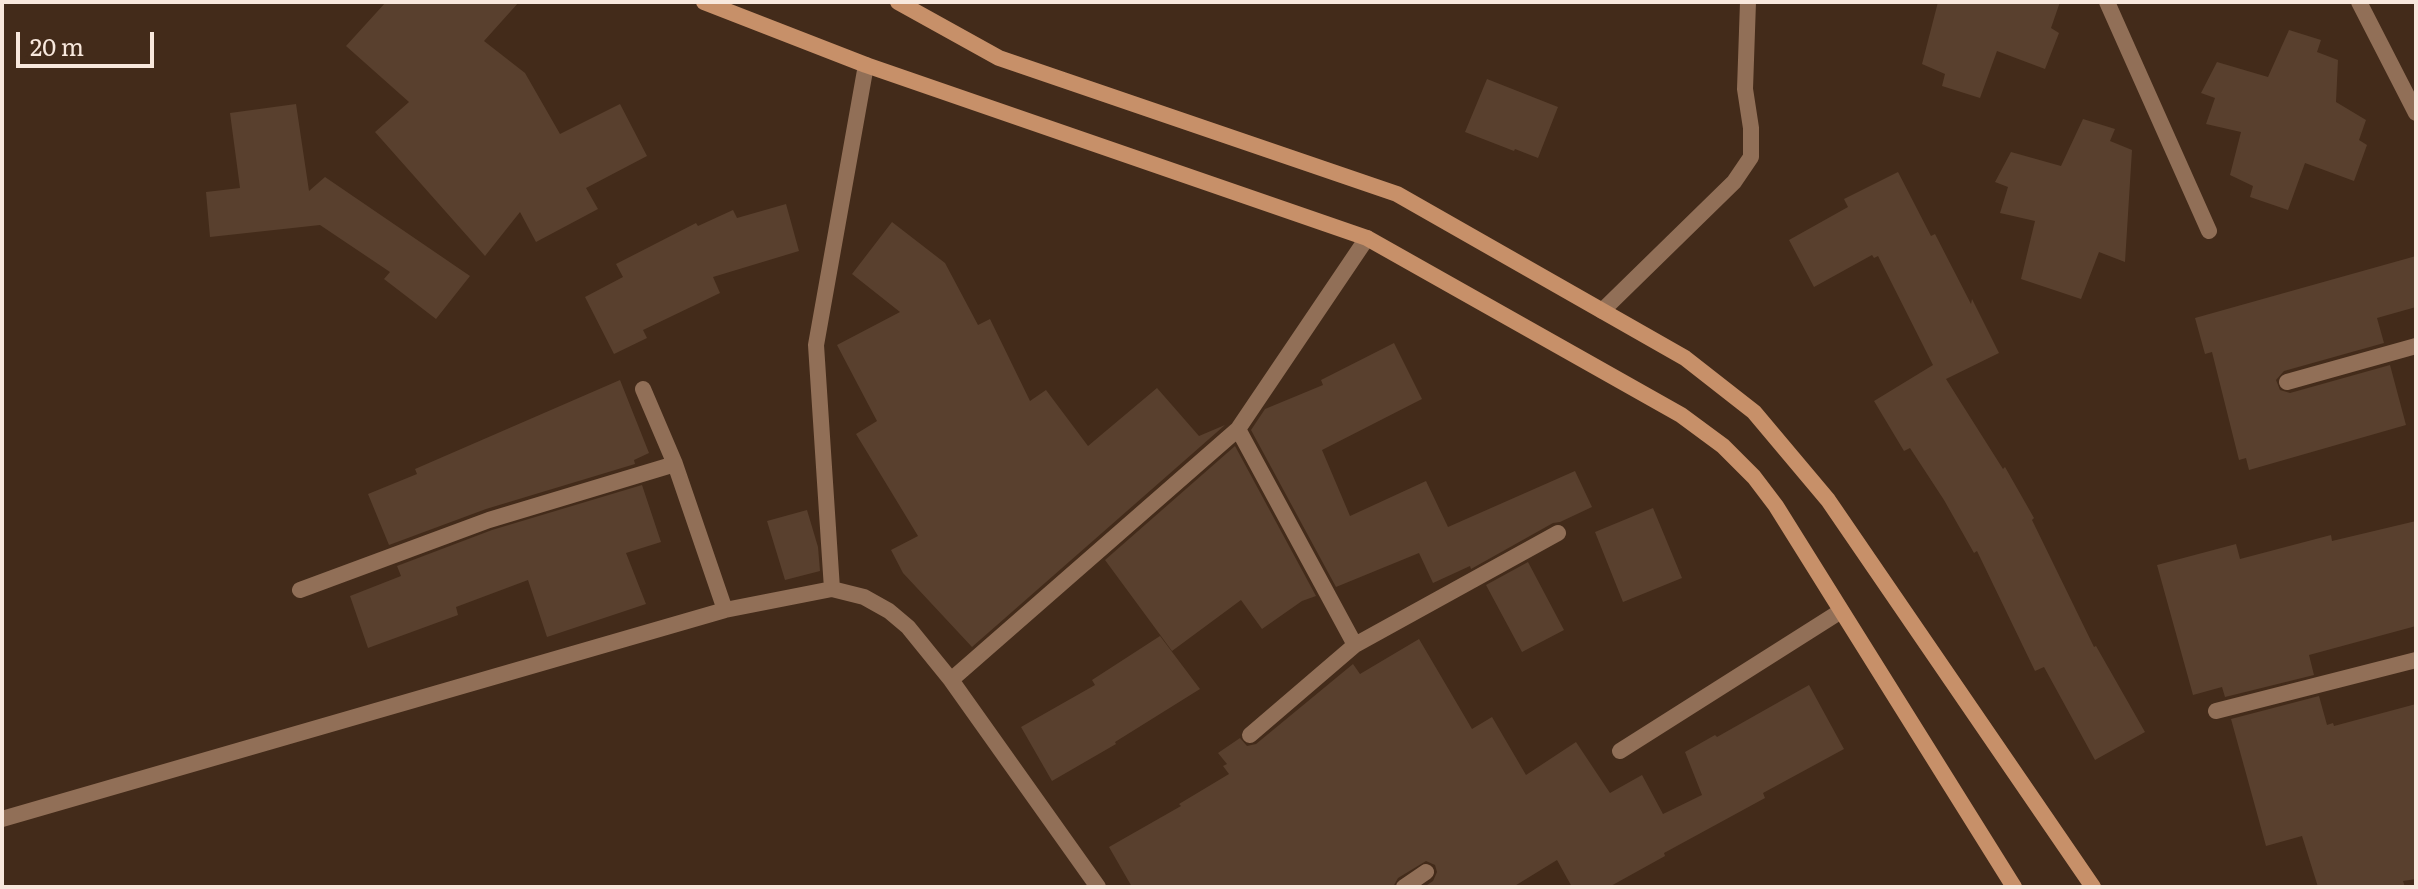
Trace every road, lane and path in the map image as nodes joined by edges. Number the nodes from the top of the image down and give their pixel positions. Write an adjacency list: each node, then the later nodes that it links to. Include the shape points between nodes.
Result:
1 (704, 2): 6 (street)
2 (898, 2): 10 (street, via 999,58 1397,194)
3 (1748, 2): 10 (street, via 1745,89 1751,157 1734,182)
4 (2107, 2): 8 (street)
5 (2359, 2): 7 (street)
6 (866, 65): 9 (street); 17 (street, via 816,345)
7 (2416, 113)
8 (2209, 231)
9 (1367, 238): 14 (street); 20 (street, via 1681,415 1723,446 1776,506)
10 (1602, 311): 32 (street, via 1697,367 1754,412 1801,466 1873,562)
11 (2416, 346): 12 (street)
12 (2287, 382)
13 (643, 389): 15 (street)
14 (1238, 429): 21 (street); 23 (street)
15 (675, 464): 18 (street, via 489,520); 19 (street)
16 (1558, 533): 21 (street)
17 (832, 589): 19 (street); 23 (street, via 864,597 889,611)
18 (300, 590)
19 (725, 610): 27 (street)
20 (1841, 611): 26 (street); 31 (street)
21 (1355, 645): 25 (street)
22 (2416, 660): 24 (street)
23 (951, 680): 29 (street)
24 (2216, 711)
25 (1250, 735)
26 (1620, 751)
27 (2, 819)
28 (1426, 872): 30 (street)
29 (1098, 887)
30 (1404, 887)
31 (2014, 887)
32 (2093, 887)

